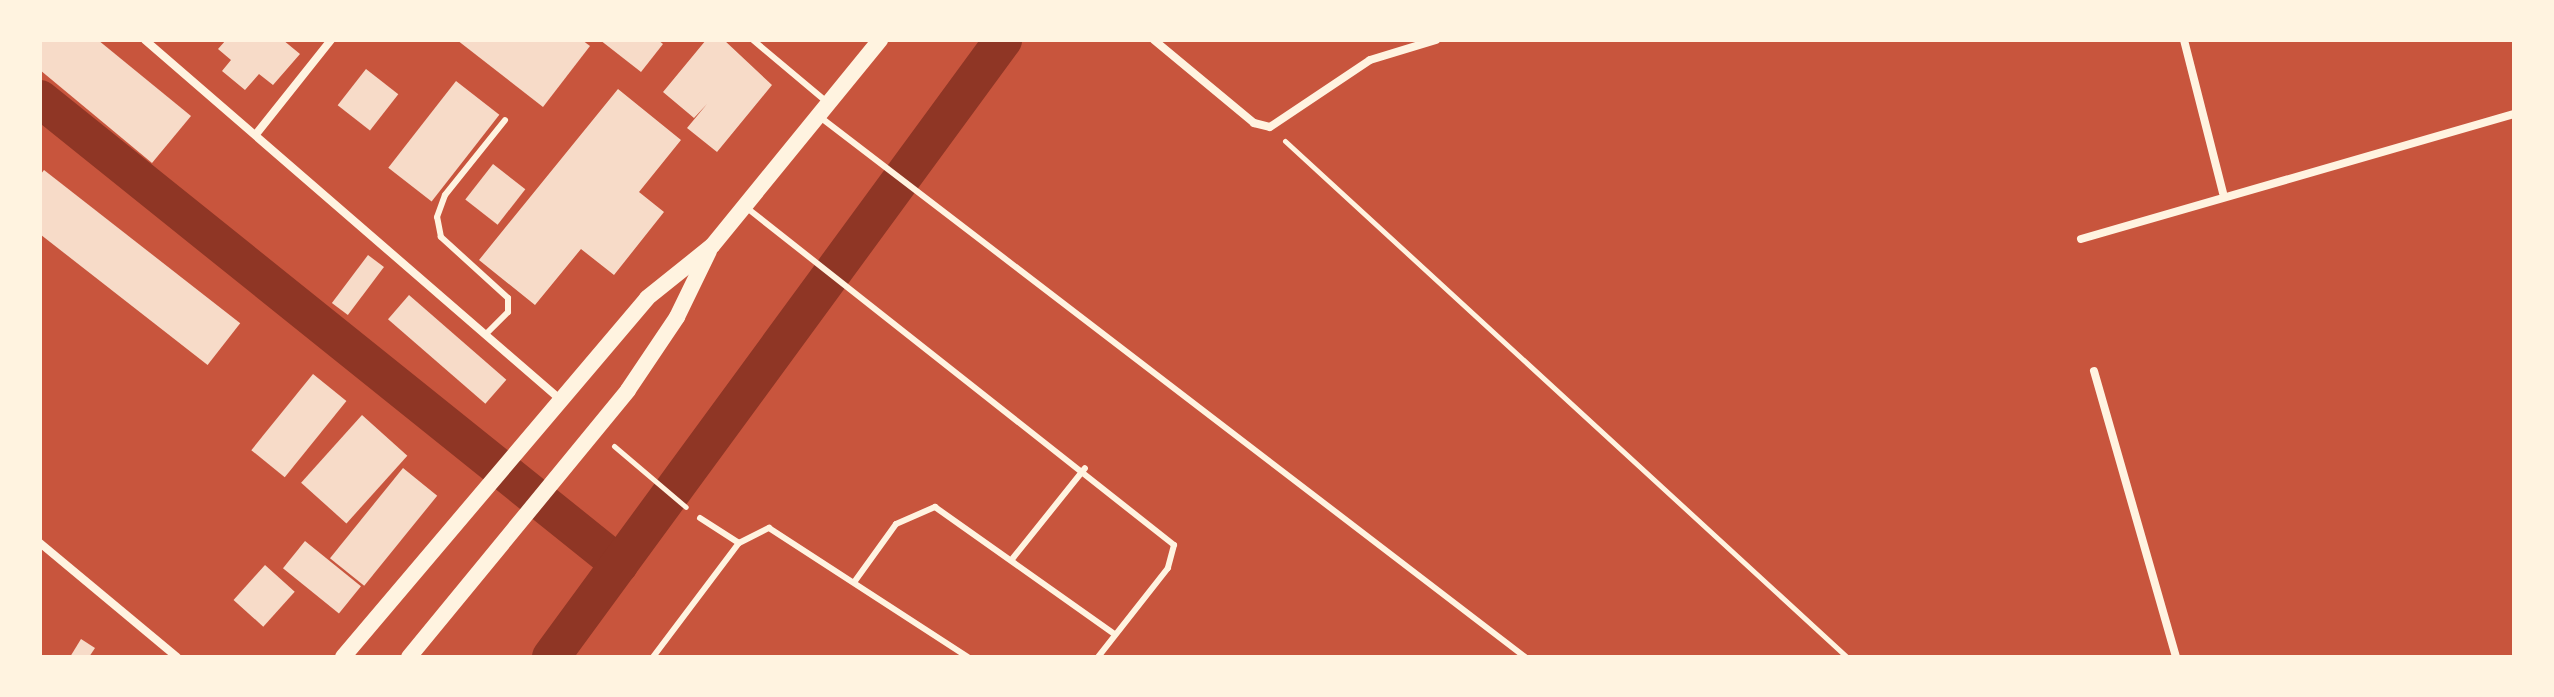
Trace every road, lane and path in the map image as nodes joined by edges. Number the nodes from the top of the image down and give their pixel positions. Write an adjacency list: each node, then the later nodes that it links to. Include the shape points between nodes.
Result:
1 (145, 40): 12 (street)
2 (331, 40): 12 (street)
3 (753, 40): 8 (lane)
4 (880, 40): 8 (main road)
5 (1154, 40): 11 (street, via 1254,123)
6 (1436, 40): 11 (street, via 1370,60)
7 (2184, 40): 13 (street)
8 (823, 109): 14 (main road); 34 (lane, via 877,163)
9 (2514, 114): 13 (street)
10 (505, 120): 17 (lane, via 445,195 437,217 441,237 508,298 508,312)
11 (1270, 127): 35 (path)
12 (257, 133): 17 (street)
13 (2223, 193): 15 (street)
14 (744, 206): 16 (main road); 21 (lane)
15 (2081, 239)
16 (712, 246): 19 (main road, via 647,298); 20 (main road, via 677,317)
17 (486, 334): 19 (street)
18 (2094, 371): 36 (street)
19 (563, 402): 29 (main road)
20 (595, 430): 22 (path); 30 (main road)
21 (1085, 468): 25 (lane); 27 (lane, via 1174,545 1168,568)
22 (700, 518): 24 (lane)
23 (40, 543): 28 (street)
24 (739, 543): 26 (lane, via 769,528); 31 (lane)
25 (1013, 558): 26 (lane, via 935,507 896,524); 27 (lane)
26 (855, 581): 32 (lane)
27 (1113, 633): 33 (lane)
28 (177, 657)
29 (343, 657)
30 (409, 657)
31 (653, 657)
32 (968, 657)
33 (1098, 657)
34 (1525, 657)
35 (1847, 657)
36 (2176, 657)

